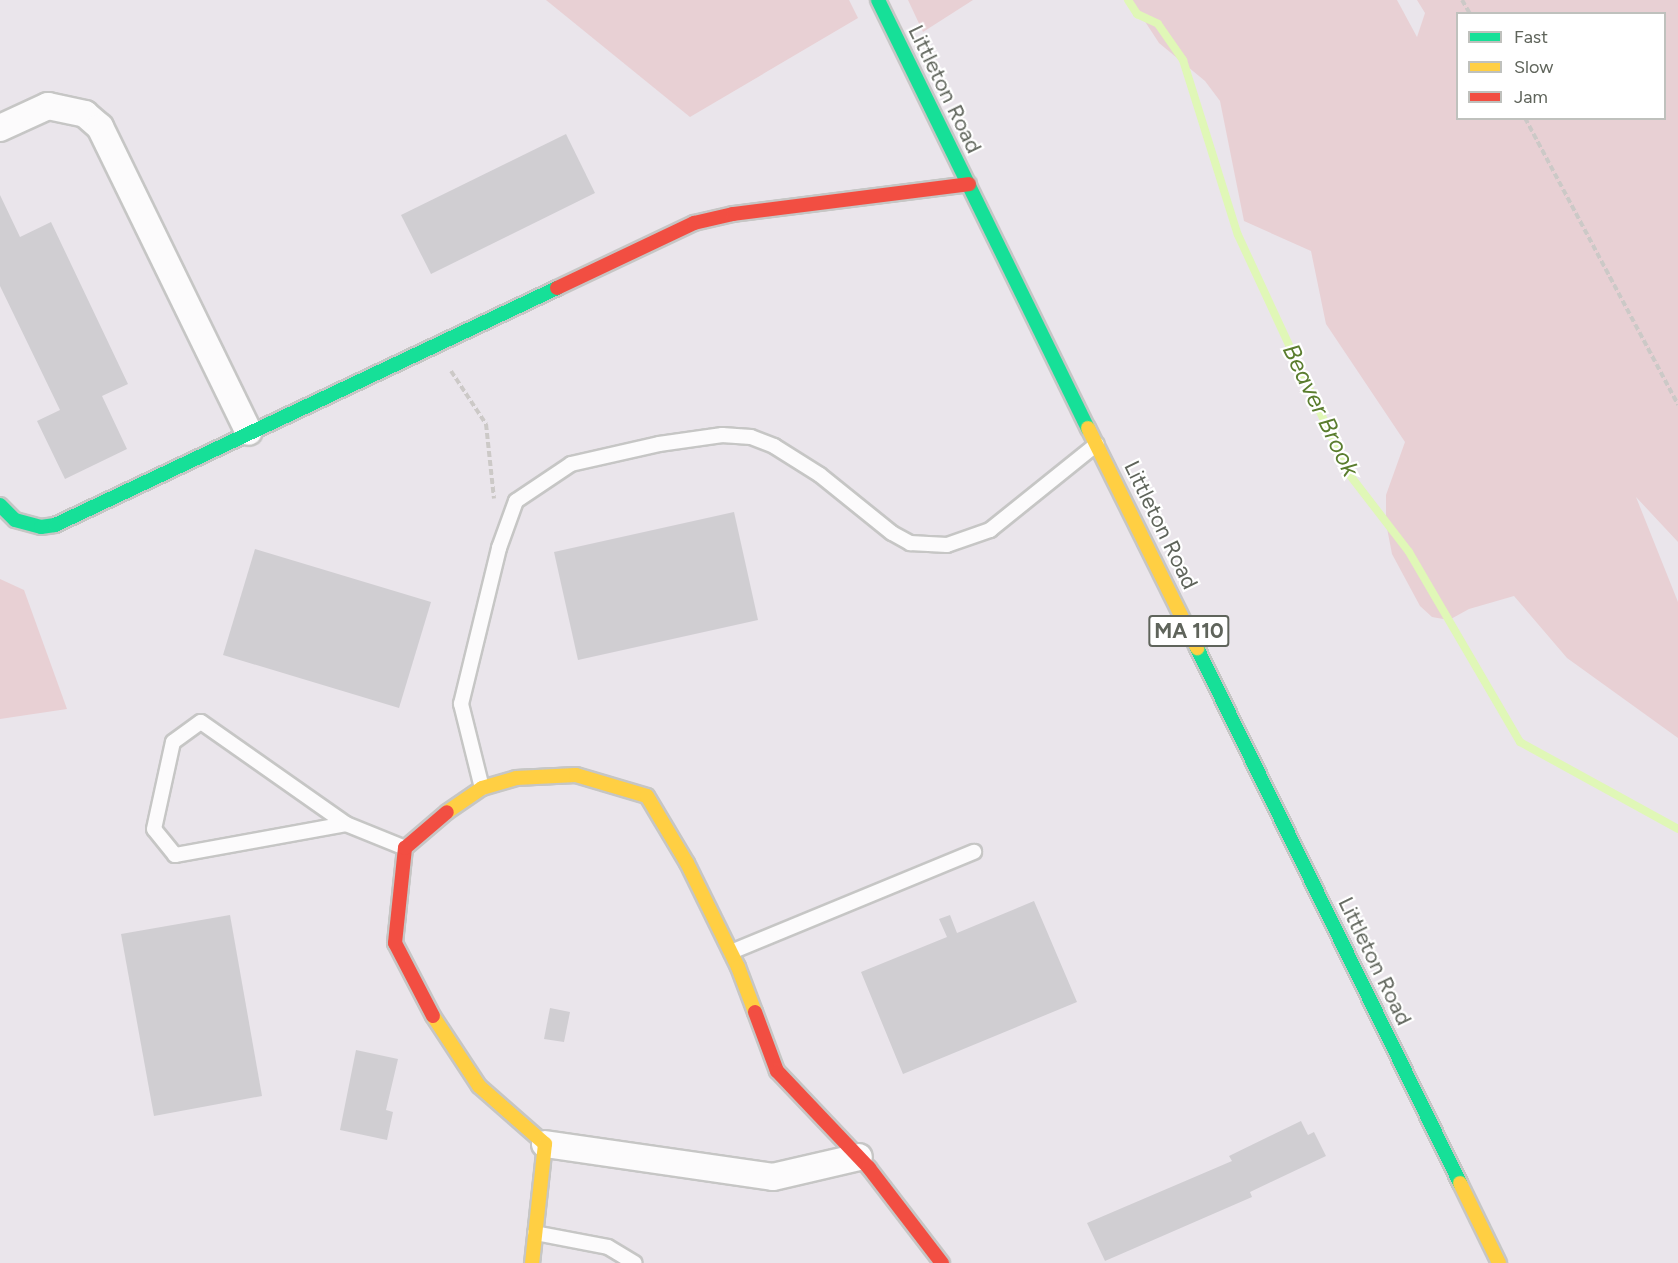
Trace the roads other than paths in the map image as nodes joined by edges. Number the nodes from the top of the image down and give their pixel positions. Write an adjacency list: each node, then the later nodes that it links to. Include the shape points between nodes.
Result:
1 (878, 0): 3 (street, Littleton Road / MA 110)
2 (0, 128): 4 (street, via 48,106 85,114 100,127)
3 (969, 184): 4 (street, via 711,218); 5 (street, Littleton Road / MA 110)
4 (249, 432): 6 (street, via 56,525 41,527 15,520)
5 (1097, 444): 7 (lane, via 990,530 947,545 910,543 820,475 774,446 751,437 722,435 659,444 571,464 516,501 499,548 461,704); 18 (street, Littleton Road / MA 110)
6 (0, 505)
7 (482, 788): 9 (street, via 431,822); 11 (street, via 516,778 576,775 647,796 687,863)
8 (346, 824): 8 (lane, via 201,722 173,742 154,829 175,855); 9 (lane)
9 (405, 848): 12 (street, via 395,943 427,1007 479,1086)
10 (974, 852): 11 (lane)
11 (731, 952): 13 (street, via 777,1071)
12 (545, 1144): 13 (street, via 773,1177); 14 (street)
13 (859, 1157): 15 (street)
14 (535, 1233): 16 (street); 17 (lane, via 608,1247)
15 (935, 1259)
16 (532, 1263)
17 (636, 1263)
18 (1499, 1263)

